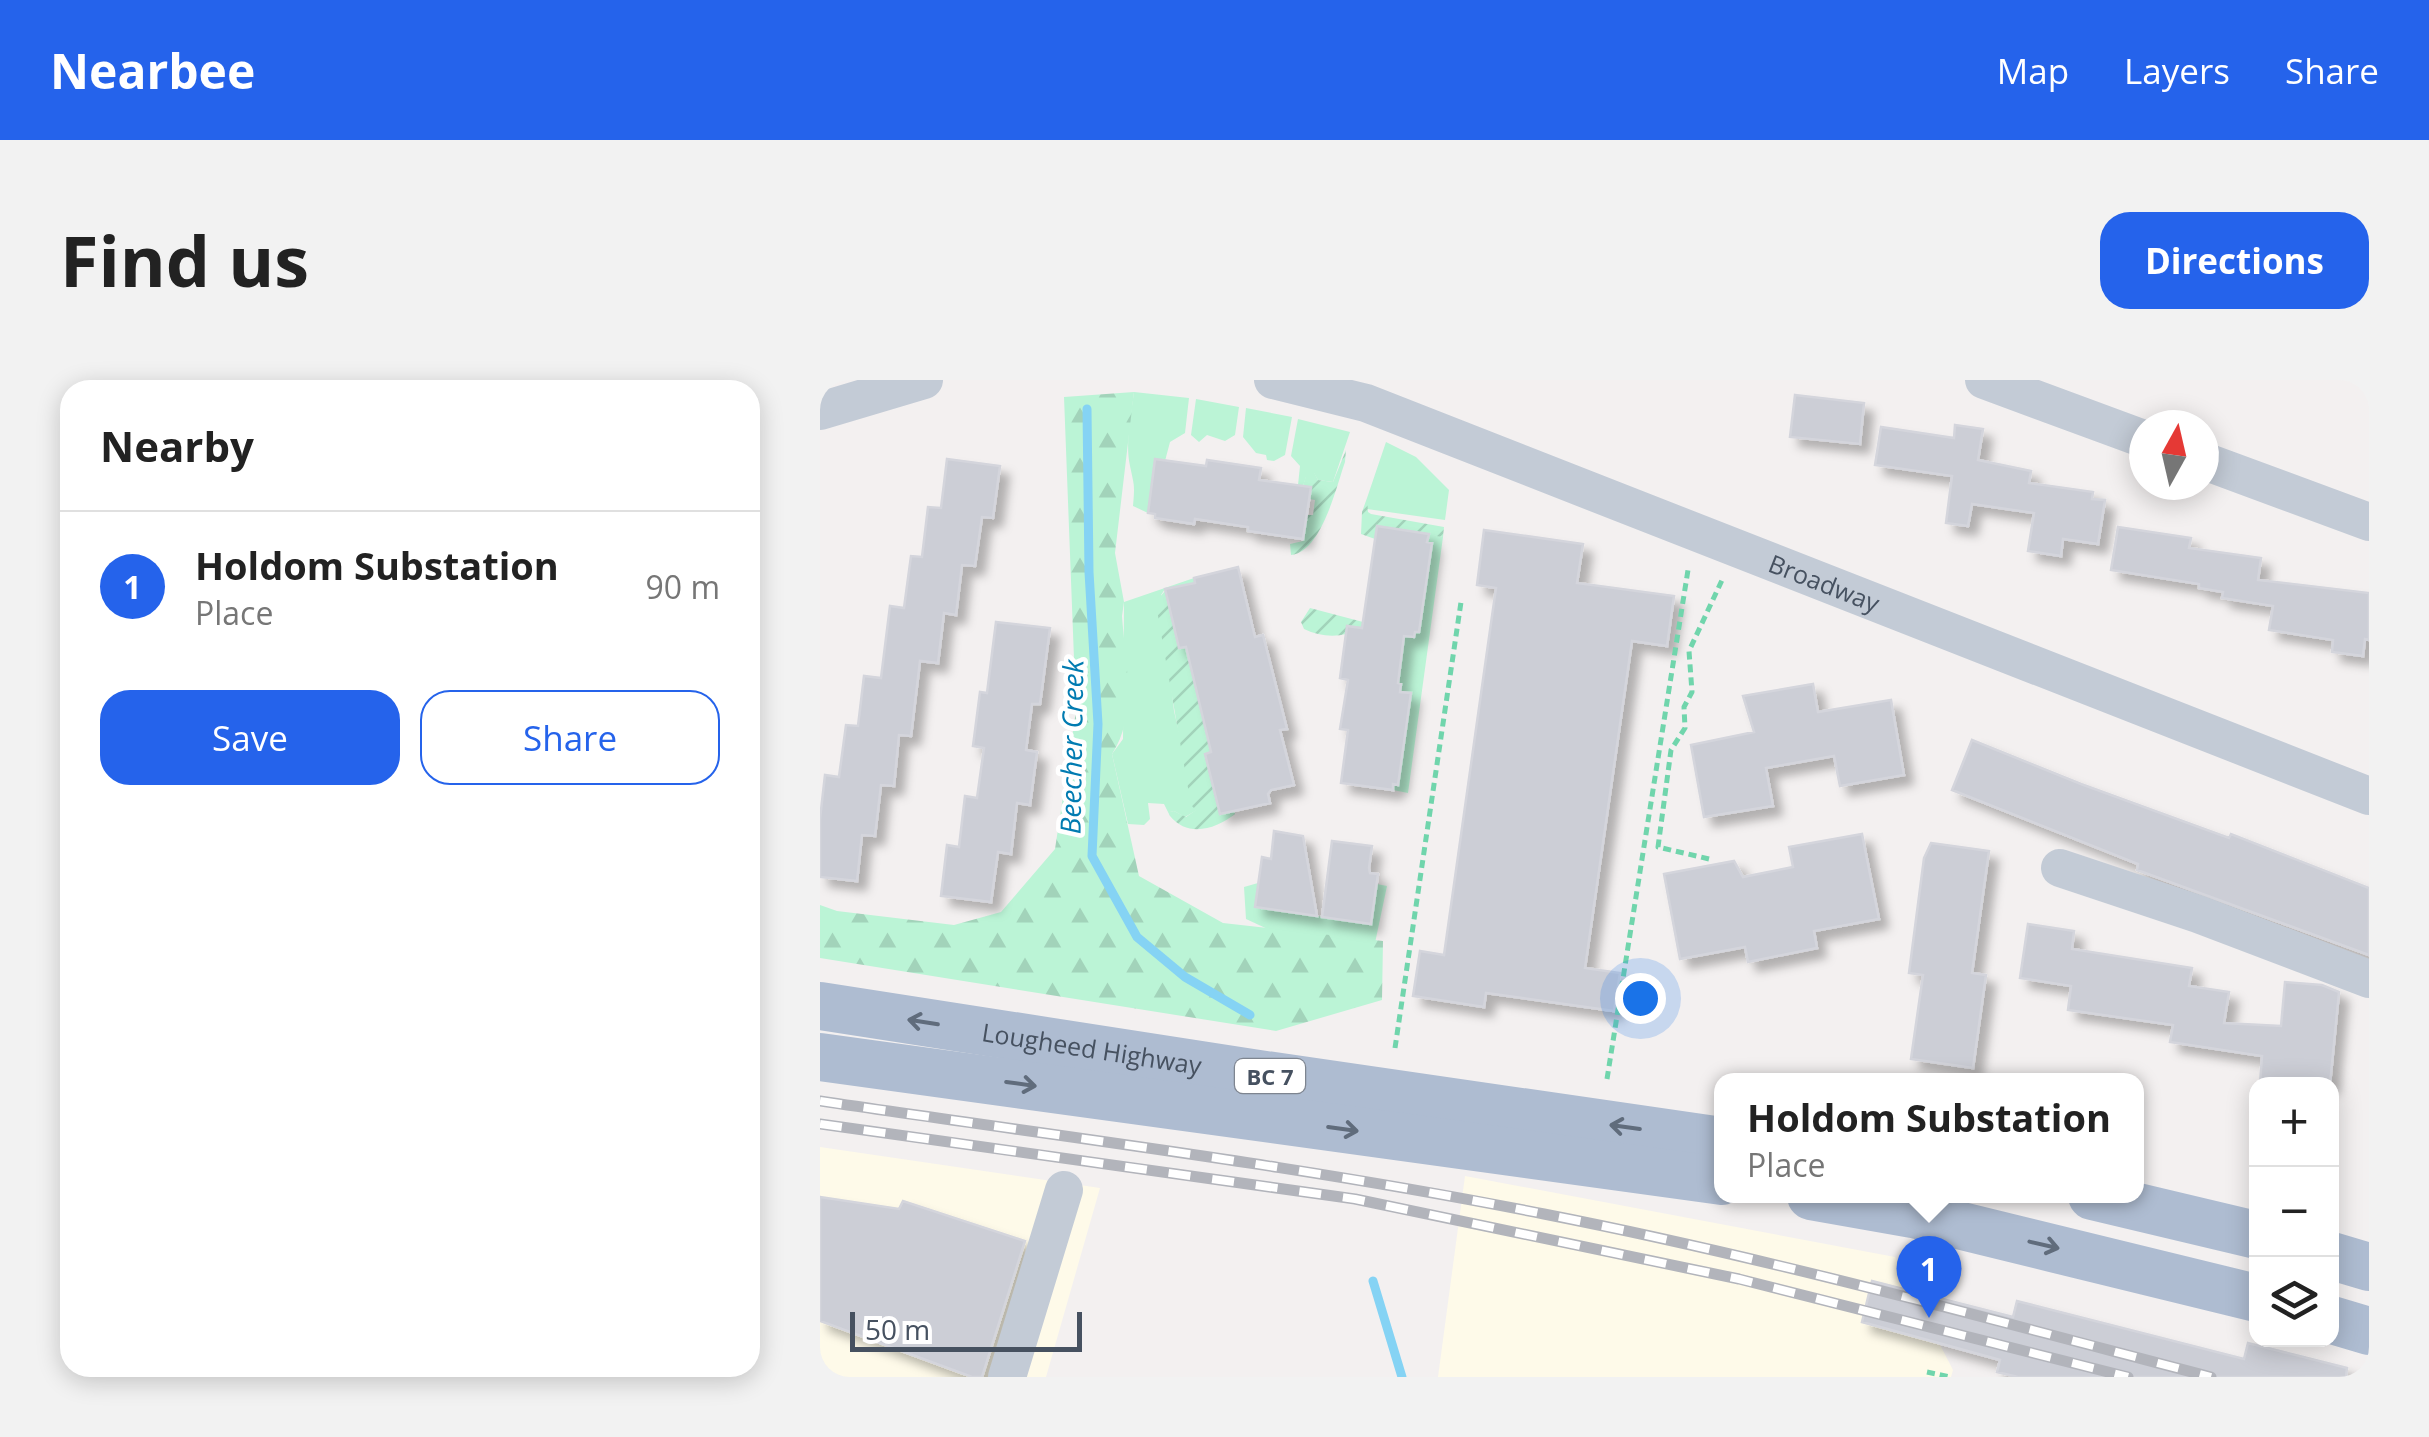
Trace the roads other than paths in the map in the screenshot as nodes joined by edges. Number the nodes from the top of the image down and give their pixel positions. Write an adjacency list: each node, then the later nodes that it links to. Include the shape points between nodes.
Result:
1 (924, 380): 5 (street)
2 (1274, 380): 4 (street, Broadway)
3 (1984, 380): 6 (street)
4 (1369, 391): 9 (street, Broadway)
5 (820, 412)
6 (2129, 433)
7 (2219, 467): 8 (street)
8 (2369, 522)
9 (2369, 796)
10 (2060, 868): 11 (street)
11 (2369, 979)
12 (820, 1006): 14 (main road, Lougheed Highway / BC 7, one-way to 12)
13 (820, 1057): 15 (main road, Lougheed Highway / BC 7, one-way to 15)
14 (1714, 1140)
15 (1714, 1180)
16 (1064, 1190): 25 (street)
17 (1851, 1203): 22 (main road, one-way to 22)
18 (2121, 1203): 19 (main road)
19 (2249, 1234)
20 (2335, 1257): 21 (main road)
21 (2369, 1267)
22 (2249, 1296)
23 (2339, 1322): 24 (main road)
24 (2369, 1331)
25 (1008, 1377)

